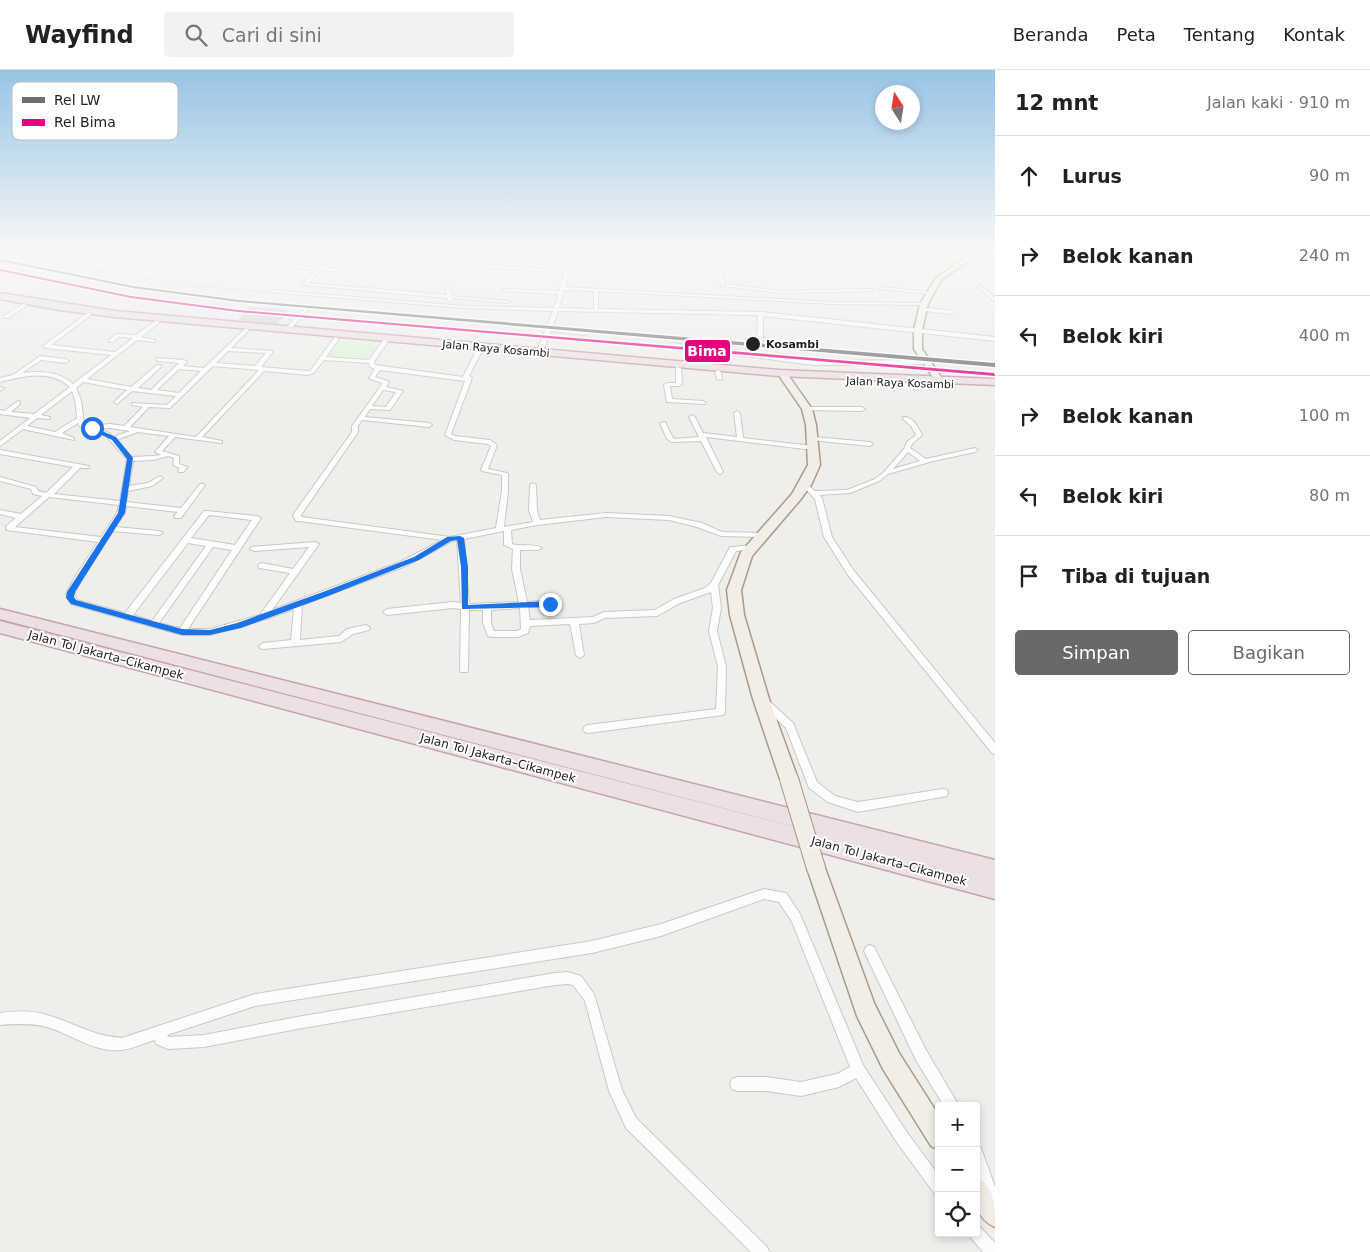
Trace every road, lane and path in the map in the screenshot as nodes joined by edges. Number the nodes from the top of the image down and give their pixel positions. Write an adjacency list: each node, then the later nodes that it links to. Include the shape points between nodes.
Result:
1 (23, 306): 15 (street)
2 (33, 306): 13 (highway, Jalan Raya Kosambi)
3 (56, 306): 17 (highway, Jalan Raya Kosambi)
4 (442, 306): 8 (street)
5 (556, 306): 11 (street)
6 (596, 306): 10 (street)
7 (923, 306): 12 (street); 21 (main road)
8 (454, 307): 11 (street)
9 (307, 310): 20 (street)
10 (596, 310): 11 (street); 14 (street)
11 (554, 311): 14 (street); 19 (street)
12 (950, 312)
13 (89, 314): 16 (highway, Jalan Raya Kosambi); 36 (street, via 46,346)
14 (761, 315): 21 (street); 30 (street)
15 (6, 317)
16 (157, 322): 17 (highway, Jalan Raya Kosambi); 24 (street)
17 (244, 329): 20 (highway, Jalan Raya Kosambi); 25 (highway, Jalan Raya Kosambi); 33 (street)
18 (126, 330): 23 (street)
19 (549, 330): 22 (street); 35 (street)
20 (286, 331): 29 (highway, Jalan Raya Kosambi)
21 (918, 332): 27 (street); 41 (main road, via 918,349)
22 (585, 333)
23 (118, 335): 24 (street); 26 (street)
24 (136, 338): 28 (street); 36 (street)
25 (336, 339): 29 (highway, Jalan Raya Kosambi); 38 (street)
26 (111, 340)
27 (991, 340): 32 (street)
28 (153, 341)
29 (385, 341): 34 (highway, Jalan Raya Kosambi); 35 (highway, Jalan Raya Kosambi); 40 (street)
30 (760, 341)
31 (671, 345): 41 (street, via 814,363)
32 (995, 347)
33 (228, 349): 42 (street); 47 (street, via 270,352)
34 (479, 351): 45 (street, via 464,379); 46 (highway, Jalan Raya Kosambi)
35 (539, 353): 54 (highway, Jalan Raya Kosambi, via 779,373)
36 (116, 354): 53 (street)
37 (158, 358): 44 (street, via 184,362)
38 (322, 358): 40 (street); 47 (street, via 308,373)
39 (66, 360): 49 (street, via 40,358)
40 (371, 362): 45 (street)
41 (925, 362): 54 (main road)
42 (212, 364): 47 (street); 48 (street)
43 (159, 366): 58 (street)
44 (178, 367): 48 (street); 59 (street)
45 (378, 368): 57 (street, via 372,378 385,381)
46 (678, 368): 50 (highway, Jalan Raya Kosambi, via 719,375); 63 (street, via 679,384 667,385 669,401)
47 (259, 369): 87 (street)
48 (206, 370): 60 (street)
49 (16, 375): 52 (street); 56 (street, via 55,376)
50 (785, 377): 55 (highway, Jalan Raya Kosambi); 66 (main road)
51 (469, 378): 120 (street, via 448,435 494,445 484,470 505,474)
52 (0, 380)
53 (82, 380): 56 (street); 58 (street)
54 (939, 380): 55 (highway, Jalan Raya Kosambi)
55 (995, 384)
56 (72, 387): 70 (street); 75 (street)
57 (383, 388): 65 (street); 65 (street, via 400,391 388,409)
58 (132, 389): 59 (street); 61 (street)
59 (150, 392): 60 (street); 64 (street, via 134,404)
60 (181, 395): 64 (street, via 166,408)
61 (118, 402)
62 (18, 403): 68 (street)
63 (703, 403)
64 (147, 406): 80 (street)
65 (368, 407): 73 (street)
66 (807, 409): 67 (street); 90 (main road)
67 (862, 409)
68 (3, 412): 70 (street)
69 (736, 413): 88 (street)
70 (36, 417): 72 (street); 78 (street)
71 (692, 417): 84 (street)
72 (48, 418)
73 (361, 418): 77 (street); 124 (street, via 298,517)
74 (905, 418): 93 (street, via 914,425 919,436)
75 (80, 419): 79 (street, via 81,425); 82 (street)
76 (663, 423): 84 (street, via 674,441)
77 (429, 425)
78 (23, 427): 82 (street); 91 (street)
79 (92, 428): 80 (street); 85 (street)
80 (127, 429): 81 (street); 85 (street)
81 (136, 430): 83 (street); 85 (street)
82 (57, 433): 86 (street)
83 (173, 436): 87 (street); 96 (street, via 158,452)
84 (703, 437): 88 (street); 102 (street)
85 (114, 438): 97 (street)
86 (72, 439)
87 (197, 439): 89 (street)
88 (740, 439): 90 (street)
89 (220, 442)
90 (813, 443): 92 (street); 109 (main road)
91 (0, 444)
92 (870, 444)
93 (908, 448): 98 (street); 103 (street)
94 (975, 450): 98 (street)
95 (0, 452): 99 (street)
96 (167, 454): 97 (street, via 152,459); 101 (street, via 177,458 176,465 185,467)
97 (130, 458): 108 (street)
98 (925, 462): 103 (street)
99 (78, 466): 100 (street); 110 (street)
100 (87, 467)
101 (181, 471)
102 (720, 472)
103 (886, 473): 109 (street, via 848,492)
104 (160, 478): 108 (street, via 150,485)
105 (0, 479): 110 (street)
106 (533, 484): 116 (street, via 533,510)
107 (202, 485): 112 (street)
108 (125, 489): 111 (street)
109 (810, 489): 127 (main road); 158 (street, via 821,505 828,537 836,552 885,618)
110 (48, 495): 111 (street); 115 (street)
111 (123, 502): 112 (street); 119 (street, via 122,513)
112 (183, 510): 114 (street)
113 (0, 512): 115 (street)
114 (178, 516)
115 (22, 517): 118 (street)
116 (537, 522): 120 (street); 122 (street, via 596,515 669,518)
117 (0, 527): 118 (street)
118 (9, 528): 125 (street)
119 (112, 529): 121 (street); 125 (street)
120 (503, 529): 123 (street); 130 (street, via 508,545)
121 (159, 534)
122 (728, 535): 127 (street); 133 (street)
123 (460, 538): 124 (street); 141 (street)
124 (450, 539): 139 (street, via 404,564)
125 (103, 540): 144 (street, via 79,577 70,598 74,602)
126 (186, 540): 128 (street); 129 (street, via 203,523 208,512 257,518); 144 (street)
127 (756, 541): 133 (street); 156 (main road, via 742,561 734,597)
128 (210, 544): 129 (street); 148 (street)
129 (236, 548): 151 (street)
130 (517, 548): 131 (street); 137 (street, via 518,577)
131 (538, 548)
132 (254, 549): 135 (street, via 276,543 315,544)
133 (733, 549): 136 (street)
134 (262, 566): 135 (street)
135 (296, 572): 145 (street)
136 (714, 585): 146 (street, via 657,612 604,615 599,620); 157 (street, via 717,608 713,631 722,667 720,712)
137 (524, 604): 138 (street); 140 (street); 147 (street)
138 (555, 604)
139 (298, 605): 145 (street); 152 (street)
140 (486, 607): 141 (street); 147 (street, via 492,635 520,634 525,631)
141 (465, 608): 142 (street, via 452,605); 155 (street)
142 (387, 612)
143 (0, 614): 160 (highway, Jalan Tol Jakarta–Cikampek)
144 (127, 617): 148 (street)
145 (263, 617): 151 (street, via 223,630 196,634)
146 (574, 621): 147 (street); 154 (street)
147 (526, 623)
148 (154, 624): 151 (street)
149 (0, 627): 161 (highway, Jalan Tol Jakarta–Cikampek)
150 (366, 628): 152 (street, via 350,631 342,639)
151 (182, 632)
152 (295, 643): 153 (street)
153 (263, 646)
154 (580, 655)
155 (464, 670)
156 (761, 699): 159 (street, via 790,726 813,785 832,800 858,807); 168 (main road, bridge, via 865,1008 900,1077)
157 (588, 729)
158 (994, 747)
159 (943, 793)
160 (995, 870)
161 (995, 888)
162 (870, 950): 167 (street, via 921,1055)
163 (0, 1019): 164 (street, via 46,1021 87,1039 109,1044 122,1044)
164 (158, 1031): 165 (street, via 279,994 592,947 661,930 764,894 774,894 782,897 796,918); 175 (street, via 161,1039 168,1043 204,1041 297,1022 555,979 577,980 590,998 616,1091 631,1123)
165 (858, 1070): 166 (street, via 839,1080 801,1089); 170 (street, via 900,1136)
166 (737, 1084)
167 (950, 1102)
168 (935, 1132)
169 (980, 1165): 172 (street)
170 (935, 1183)
171 (978, 1192): 173 (main road)
172 (995, 1208)
173 (995, 1214)
174 (980, 1237): 176 (street)
175 (762, 1252)
176 (993, 1252)

